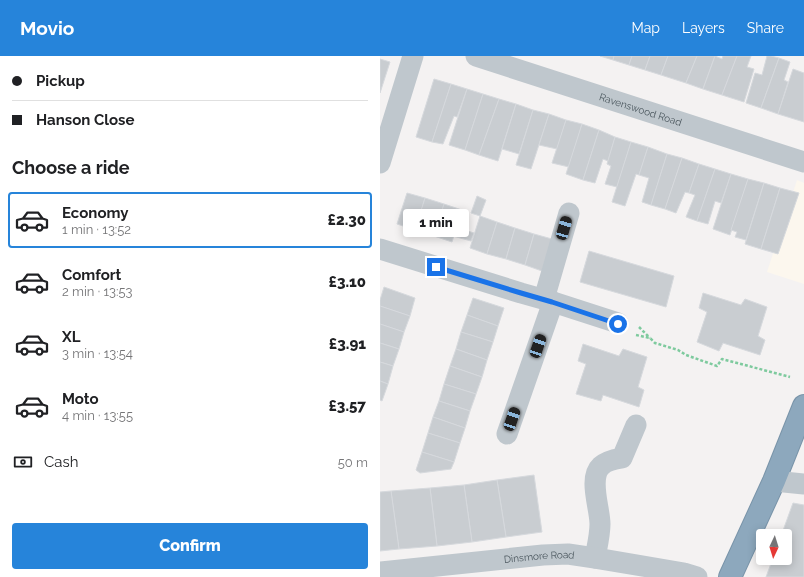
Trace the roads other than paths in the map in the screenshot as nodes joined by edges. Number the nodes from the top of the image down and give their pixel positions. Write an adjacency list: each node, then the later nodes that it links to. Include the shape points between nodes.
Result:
1 (413, 56): 3 (street)
2 (476, 56): 4 (street, Ravenswood Road)
3 (380, 162)
4 (804, 162)
5 (569, 213): 7 (street)
6 (380, 249): 7 (street)
7 (548, 301): 8 (street); 11 (street)
8 (624, 328)
9 (804, 406): 12 (highway)
10 (636, 424): 14 (street, via 622,458 601,466 596,475 600,523)
11 (507, 434)
12 (774, 481): 13 (street); 17 (highway)
13 (804, 484)
14 (595, 558): 15 (street, Dinsmore Road, via 568,554 543,555); 16 (street, Dinsmore Road)
15 (380, 572)
16 (697, 577)
17 (730, 577)

